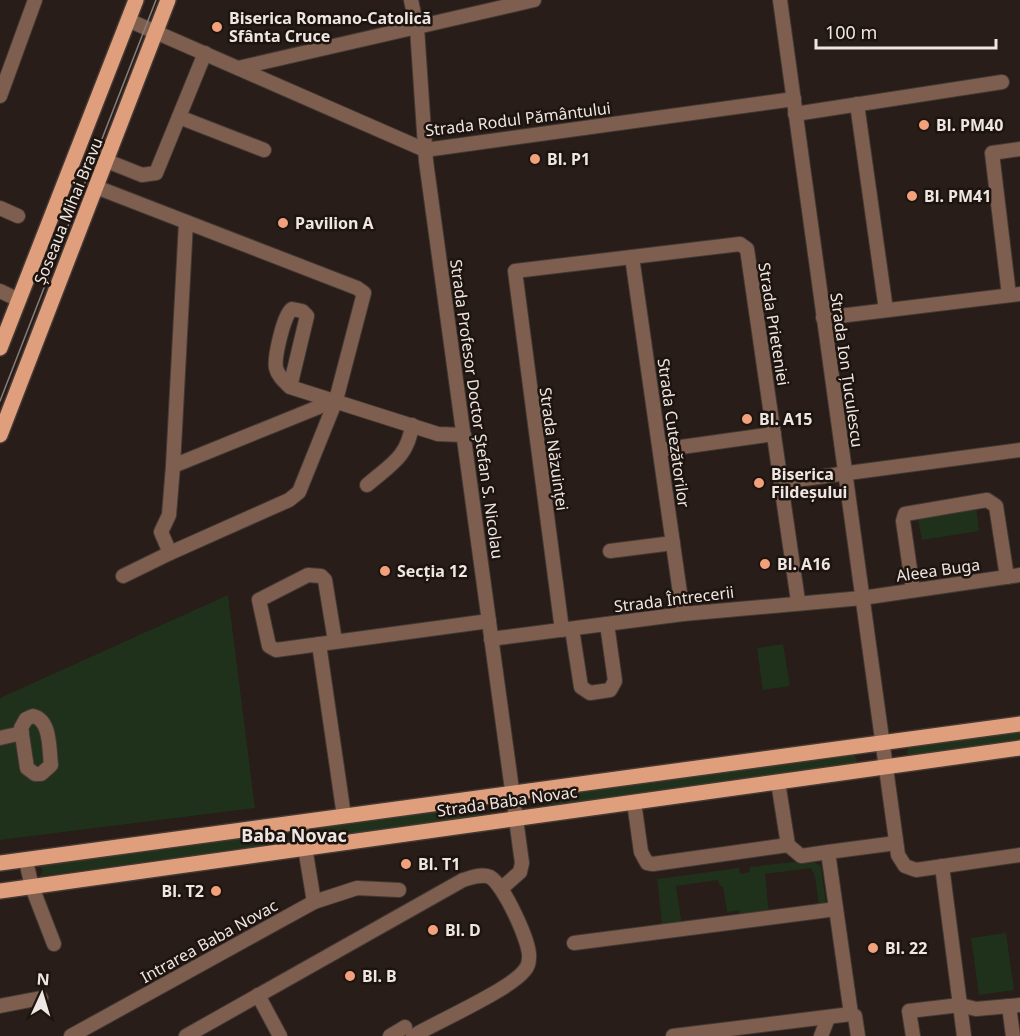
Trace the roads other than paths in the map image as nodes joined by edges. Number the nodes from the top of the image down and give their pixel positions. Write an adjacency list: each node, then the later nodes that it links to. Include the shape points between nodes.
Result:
1 (35, 0): 13 (street)
2 (136, 0): 7 (main road, Șoseaua Mihai Bravu)
3 (168, 0): 9 (main road, Șoseaua Mihai Bravu)
4 (411, 0): 8 (street, Strada Profesor Doctor Ștefan S. Nicolau)
5 (534, 0): 8 (street)
6 (780, 0): 15 (street, Strada Ion Țuculescu)
7 (128, 20): 9 (street, Strada Rodul Pământului); 29 (main road, Șoseaua Mihai Bravu)
8 (417, 28): 11 (street); 19 (street, Strada Profesor Doctor Ștefan S. Nicolau)
9 (157, 32): 10 (street, Strada Rodul Pământului); 20 (main road, Șoseaua Mihai Bravu)
10 (205, 54): 11 (street, Strada Rodul Pământului); 16 (street)
11 (238, 68): 19 (street, Strada Rodul Pământului)
12 (1002, 82): 14 (street, Strada Rodul Pământului)
13 (0, 96)
14 (857, 104): 15 (street, Strada Rodul Pământului); 30 (street)
15 (794, 106): 19 (street, Strada Rodul Pământului); 31 (street, Strada Ion Țuculescu)
16 (179, 117): 18 (street); 20 (street, via 153,175 142,175)
17 (1020, 149): 28 (street, via 992,153)
18 (264, 150)
19 (425, 150): 38 (street, Strada Profesor Doctor Ștefan S. Nicolau)
20 (107, 161): 21 (main road, Șoseaua Mihai Bravu)
21 (96, 187): 24 (street); 37 (main road, Șoseaua Mihai Bravu)
22 (0, 208): 23 (street)
23 (18, 216)
24 (186, 222): 34 (street, via 364,293); 41 (street)
25 (632, 257): 26 (street, Strada Prieteniei); 36 (street, Strada Prieteniei, via 744,245); 39 (street, Strada Cutezătorilor)
26 (514, 271): 56 (street, Strada Năzuinței)
27 (0, 291): 29 (street)
28 (1015, 294): 30 (street)
29 (19, 300): 32 (main road, Șoseaua Mihai Bravu)
30 (886, 310): 31 (street)
31 (824, 318): 42 (street, Strada Ion Țuculescu)
32 (0, 348)
33 (290, 387): 33 (street, via 307,316 292,309 285,315 275,363 279,376); 34 (street)
34 (336, 400): 35 (street); 41 (street); 47 (street, via 299,492)
35 (412, 425): 38 (street, via 438,434); 44 (street, via 410,443 402,455)
36 (774, 434): 39 (street); 43 (street, Strada Prieteniei)
37 (0, 435)
38 (464, 435): 54 (street, Strada Profesor Doctor Ștefan S. Nicolau)
39 (660, 450): 45 (street, Strada Cutezătorilor)
40 (1020, 450): 42 (street)
41 (173, 466): 47 (street, via 169,515 160,532)
42 (845, 473): 43 (street); 51 (street, Strada Ion Țuculescu)
43 (781, 482): 52 (street, Strada Prieteniei)
44 (367, 485)
45 (673, 543): 46 (street); 53 (street, Strada Cutezătorilor)
46 (610, 551)
47 (170, 554): 48 (street)
48 (123, 576)
49 (1014, 576): 50 (street, Aleea Buga); 50 (street, via 996,506 987,500 904,514)
50 (913, 590): 51 (street, Aleea Buga)
51 (862, 598): 52 (street, Strada Întrecerii); 63 (street, Strada Ion Țuculescu)
52 (798, 601): 53 (street, Strada Întrecerii)
53 (683, 614): 55 (street, Strada Întrecerii)
54 (489, 621): 57 (street, Strada Profesor Doctor Ștefan S. Nicolau); 58 (street)
55 (607, 624): 56 (street, Strada Întrecerii); 56 (street, Strada Năzuinței, via 615,681 610,690 597,693 581,687)
56 (567, 629): 57 (street, Strada Întrecerii)
57 (491, 639): 67 (street, Strada Profesor Doctor Ștefan S. Nicolau)
58 (335, 642): 59 (street); 59 (street, via 325,580 321,576 308,575 259,600 271,648)
59 (319, 644): 69 (street)
60 (1020, 724): 63 (main road, Strada Baba Novac)
61 (22, 733): 62 (street)
62 (0, 738)
63 (882, 744): 65 (street, Strada Ion Țuculescu); 67 (main road, Strada Baba Novac)
64 (1020, 748): 65 (main road, Strada Baba Novac)
65 (885, 768): 66 (main road, Strada Baba Novac); 72 (street)
66 (778, 782): 68 (main road, Strada Baba Novac); 73 (street)
67 (513, 794): 69 (main road, Strada Baba Novac); 70 (street, Strada Profesor Doctor Ștefan S. Nicolau)
68 (634, 802): 70 (main road, Strada Baba Novac); 73 (street, via 643,857 653,864)
69 (344, 816): 71 (main road, Strada Baba Novac)
70 (516, 817): 74 (main road, Strada Baba Novac); 81 (street, Strada Profesor Doctor Ștefan S. Nicolau, via 522,868)
71 (301, 823): 74 (street); 77 (main road, Strada Baba Novac)
72 (896, 843): 75 (street); 79 (street, via 901,861 910,868)
73 (788, 845): 75 (street, via 801,856)
74 (305, 847): 80 (main road, Strada Baba Novac); 84 (street)
75 (828, 852): 85 (street)
76 (1020, 855): 79 (street)
77 (26, 861): 78 (main road, Strada Baba Novac); 80 (street)
78 (0, 863)
79 (942, 866): 90 (street)
80 (32, 887): 83 (main road, Strada Baba Novac); 87 (street)
81 (502, 888): 88 (street, via 486,875 463,880); 95 (street, via 527,945 526,968 512,982)
82 (399, 890): 84 (street, Intrarea Baba Novac, via 357,888)
83 (0, 891)
84 (314, 902): 96 (street, Intrarea Baba Novac)
85 (836, 909): 86 (street); 93 (street)
86 (574, 943)
87 (54, 944)
88 (258, 995): 97 (street); 98 (street)
89 (41, 998): 92 (street)
90 (960, 1005): 91 (street, via 976,1009); 103 (street, via 909,1011); 104 (street)
91 (1015, 1005): 105 (street)
92 (0, 1006)
93 (851, 1014): 94 (street); 102 (street, via 855,1016)
94 (828, 1018): 100 (street); 101 (street)
95 (409, 1032): 99 (street)
96 (71, 1036)
97 (186, 1036)
98 (280, 1036)
99 (390, 1036)
100 (673, 1036)
101 (820, 1036)
102 (858, 1036)
103 (913, 1036)
104 (964, 1036)
105 (1013, 1036)

